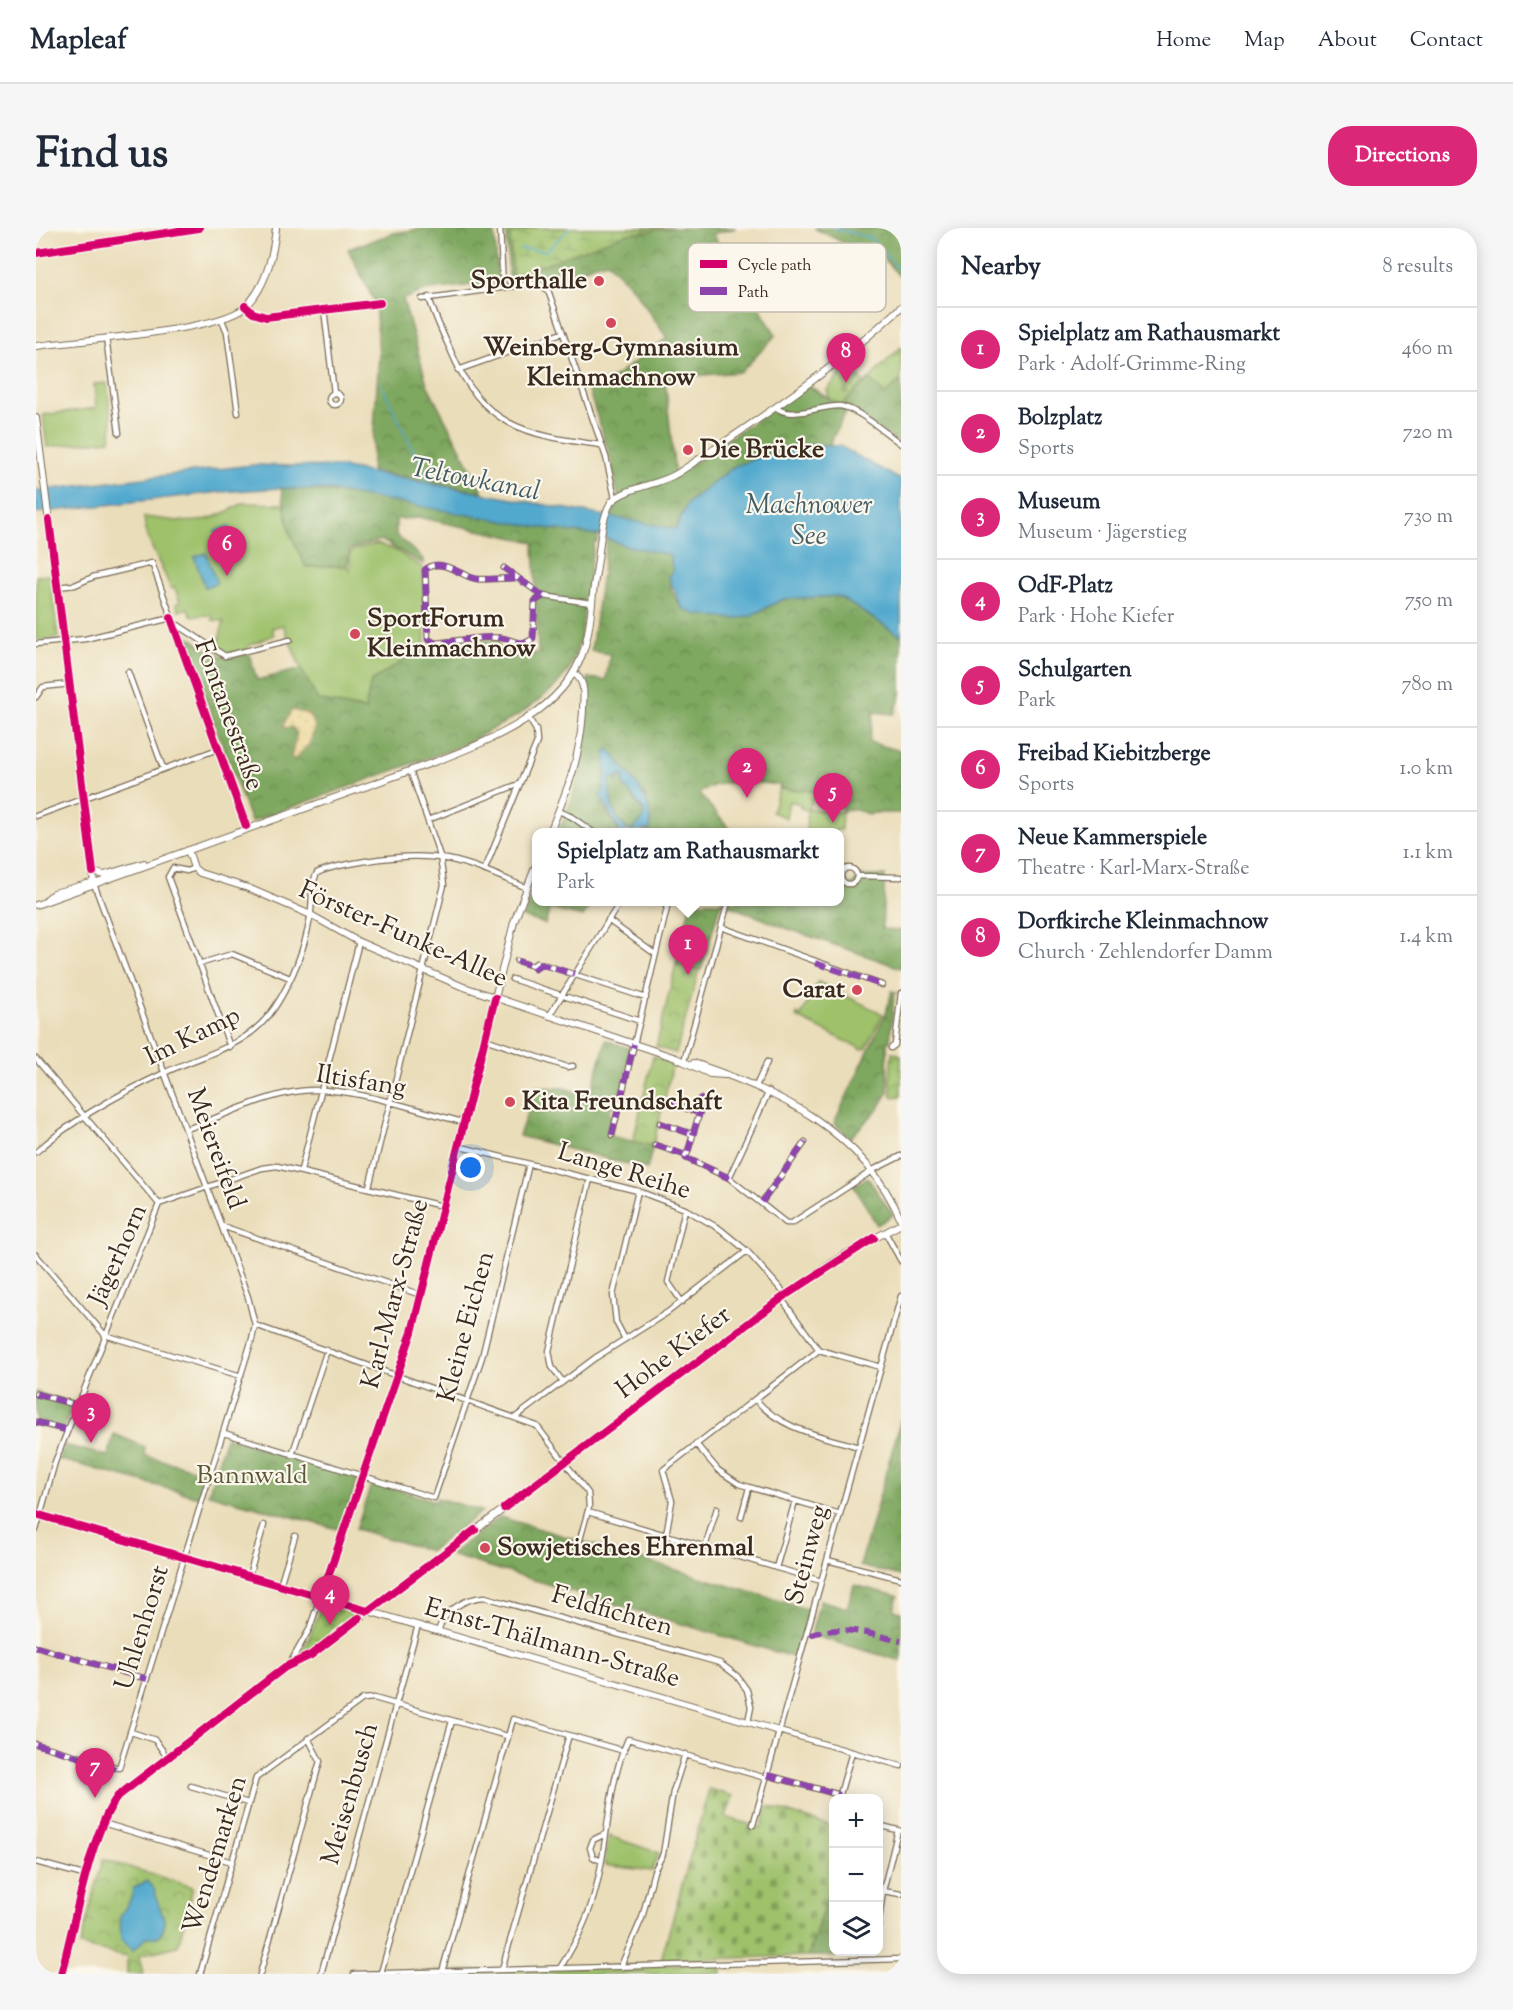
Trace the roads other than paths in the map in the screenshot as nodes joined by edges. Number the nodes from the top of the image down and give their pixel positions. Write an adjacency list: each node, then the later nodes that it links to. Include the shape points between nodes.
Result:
1 (199, 228): 4 (street)
2 (276, 228): 9 (street, via 263,279)
3 (500, 228): 5 (street)
4 (36, 253)
5 (503, 287): 6 (street); 13 (street, via 537,283 545,287)
6 (429, 297): 7 (street); 16 (street)
7 (422, 299)
8 (380, 303): 11 (street)
9 (245, 306): 11 (street, via 266,317); 12 (street)
10 (901, 307): 18 (street, via 844,357)
11 (324, 309): 17 (street)
12 (222, 320): 14 (street); 19 (street)
13 (562, 333): 16 (street); 23 (street)
14 (106, 337): 15 (street); 21 (street)
15 (36, 346)
16 (458, 370): 23 (street, via 482,403 513,426)
17 (334, 393)
18 (776, 406): 22 (street, via 786,413 848,408); 24 (street, via 675,475)
19 (238, 413)
20 (36, 418): 27 (street)
21 (118, 433)
22 (901, 444)
23 (601, 445): 24 (street)
24 (615, 498): 29 (street, via 607,513)
25 (504, 568): 26 (street)
26 (515, 578): 28 (street); 28 (street, via 473,579 457,569 435,565 425,570 428,639 432,642 503,638 527,643 533,638 535,601)
27 (57, 587): 30 (street, Fontanestraße, via 152,563); 33 (street)
28 (543, 596): 29 (street)
29 (591, 603): 36 (street, via 586,644)
30 (171, 618): 31 (street, Fontanestraße); 33 (street)
31 (174, 626): 32 (street, Fontanestraße, via 225,656); 40 (street, Fontanestraße)
32 (290, 640)
33 (64, 641): 34 (street); 37 (street)
34 (36, 644)
35 (128, 672): 41 (street)
36 (574, 673): 39 (street); 45 (street, via 583,685 581,745)
37 (70, 684): 38 (street, via 43,687); 44 (street)
38 (36, 697)
39 (528, 717): 42 (street, via 466,750); 43 (street, via 536,730 537,742)
40 (218, 749): 41 (street); 48 (street, Fontanestraße)
41 (163, 768): 44 (street)
42 (410, 770): 47 (street); 48 (street)
43 (519, 784): 47 (street); 55 (street)
44 (84, 799): 46 (street); 57 (street)
45 (559, 812): 49 (street); 50 (street)
46 (36, 816)
47 (428, 820): 52 (street)
48 (246, 828): 51 (street)
49 (552, 828)
50 (587, 828)
51 (188, 850): 53 (street); 54 (street)
52 (440, 856): 55 (street); 68 (street, Im Kamp, via 392,857 320,871 315,875); 75 (street, via 443,894)
53 (149, 864): 57 (street, via 132,865 105,875); 61 (street)
54 (194, 868): 68 (street, Förster-Funke-Allee); 74 (street, via 173,868 167,874)
55 (485, 869): 63 (street)
56 (844, 870): 59 (street, via 850,868)
57 (93, 872): 61 (street)
58 (532, 876): 63 (street, Karl-Marx-Straße)
59 (858, 876): 60 (street); 62 (street, via 854,883)
60 (901, 877)
61 (94, 883): 64 (street); 94 (street, Meiereifeld)
62 (844, 883)
63 (527, 888): 82 (street, Karl-Marx-Straße)
64 (36, 905)
65 (617, 906): 69 (street)
66 (666, 906): 72 (street)
67 (727, 906): 70 (street)
68 (311, 915): 71 (street, Förster-Funke-Allee); 77 (street, Im Kamp)
69 (608, 920): 72 (street); 76 (street)
70 (721, 927): 79 (street); 91 (street)
71 (359, 942): 75 (street, Förster-Funke-Allee); 96 (street)
72 (655, 954): 83 (street)
73 (517, 961): 76 (street, via 536,969 542,964)
74 (199, 964): 77 (street, via 232,954); 88 (street)
75 (424, 970): 82 (street, Förster-Funke-Allee); 99 (street)
76 (574, 974): 81 (street); 83 (street)
77 (290, 978): 88 (street, Im Kamp, via 269,1016)
78 (512, 979): 81 (street)
79 (882, 985)
80 (900, 992): 89 (street, via 895,1045)
81 (561, 995): 84 (street); 85 (street)
82 (495, 998): 84 (street, Förster-Funke-Allee); 86 (street, Karl-Marx-Straße)
83 (646, 998): 85 (street)
84 (549, 1016): 87 (street, Förster-Funke-Allee)
85 (640, 1021): 87 (street)
86 (484, 1039): 93 (street); 103 (street, Karl-Marx-Straße)
87 (634, 1044): 91 (street, Förster-Funke-Allee); 107 (street)
88 (230, 1047): 94 (street, Im Kamp)
89 (891, 1048)
90 (36, 1059): 102 (street)
91 (685, 1061): 95 (street, Förster-Funke-Allee)
92 (767, 1062): 95 (street)
93 (573, 1066)
94 (165, 1072): 102 (street, Im Kamp); 105 (street, Meiereifeld)
95 (756, 1086): 97 (street, Förster-Funke-Allee)
96 (320, 1090): 99 (street, Iltisfang); 105 (street, Iltisfang, via 281,1095); 115 (street)
97 (769, 1091): 116 (street, Förster-Funke-Allee, via 831,1129); 117 (street)
98 (668, 1102): 101 (street)
99 (390, 1104): 103 (street, Iltisfang); 119 (street)
100 (701, 1105): 101 (street)
101 (699, 1113): 106 (street)
102 (84, 1116): 111 (street, Im Kamp); 123 (street)
103 (462, 1122): 110 (street, Karl-Marx-Straße)
104 (660, 1123): 106 (street)
105 (187, 1129): 120 (street, Meiereifeld)
106 (692, 1134): 112 (street)
107 (612, 1135)
108 (803, 1144): 122 (street)
109 (655, 1145): 112 (street)
110 (457, 1146): 114 (street, Lange Reihe); 124 (street, Karl-Marx-Straße)
111 (36, 1152)
112 (685, 1155): 117 (street)
113 (901, 1156): 116 (street)
114 (529, 1164): 118 (street, Lange Reihe); 147 (street, Kleine Eichen)
115 (301, 1170): 119 (street, Jägerhorn); 120 (street, Jägerhorn, via 270,1166)
116 (871, 1171): 122 (street, via 790,1224); 126 (street, Förster-Funke-Allee)
117 (729, 1178): 122 (street)
118 (590, 1179): 121 (street, Lange Reihe); 144 (street, via 549,1351 552,1367)
119 (369, 1186): 124 (street, Jägerhorn)
120 (208, 1188): 123 (street, Jägerhorn); 127 (street, Meiereifeld)
121 (638, 1191): 125 (street, Lange Reihe); 138 (street, via 613,1295 616,1322)
122 (762, 1202)
123 (159, 1204): 137 (street, Jägerhorn)
124 (442, 1206): 132 (street, Karl-Marx-Straße)
125 (685, 1209): 129 (street, Lange Reihe, via 720,1229); 135 (street, via 668,1275 670,1287)
126 (901, 1222): 128 (street, Hohe Kiefer)
127 (222, 1226): 132 (street); 136 (street, Meiereifeld)
128 (885, 1232): 131 (street); 133 (street, Hohe Kiefer)
129 (747, 1251): 133 (street, Lange Reihe); 135 (street)
130 (36, 1256): 137 (street)
131 (901, 1261)
132 (421, 1295): 142 (street, Karl-Marx-Straße)
133 (783, 1296): 140 (street, Lange Reihe); 156 (street, Hohe Kiefer)
134 (901, 1296): 141 (street, Steinweg)
135 (681, 1302): 138 (street)
136 (255, 1325): 139 (street); 143 (street, Meiereifeld)
137 (105, 1335): 143 (street); 148 (street, Jägerhorn)
138 (625, 1340): 144 (street)
139 (327, 1350): 142 (street); 155 (street)
140 (819, 1350): 141 (street); 146 (street)
141 (881, 1367): 154 (street, Steinweg)
142 (397, 1374): 147 (street); 157 (street, Karl-Marx-Straße)
143 (241, 1376): 152 (street, Meiereifeld)
144 (563, 1382): 149 (street)
145 (36, 1394): 148 (street)
146 (755, 1399): 153 (street); 154 (street, via 783,1424)
147 (468, 1400): 149 (street); 157 (street, Kleine Eichen, via 435,1498)
148 (77, 1405): 151 (street, Jägerhorn)
149 (516, 1416): 156 (street, via 537,1426)
150 (36, 1422): 151 (street)
151 (67, 1430): 162 (street, Jägerhorn)
152 (224, 1433): 155 (street); 171 (street, Uhlenhorst)
153 (696, 1444): 158 (street, via 724,1475); 167 (street, via 662,1472 672,1501)
154 (859, 1447): 163 (street, Steinweg)
155 (292, 1455): 157 (street)
156 (566, 1460): 161 (street, via 588,1493); 179 (street, Hohe Kiefer)
157 (363, 1476): 178 (street, Karl-Marx-Straße)
158 (749, 1488): 159 (street); 164 (street)
159 (795, 1501): 163 (street); 173 (street)
160 (717, 1508): 170 (street)
161 (588, 1512): 167 (street); 169 (street)
162 (38, 1514): 166 (street, Jägerhorn); 171 (street, Ernst-Thälmann-Straße)
163 (840, 1514): 172 (street, Steinweg)
164 (741, 1517)
165 (264, 1525): 174 (street)
166 (36, 1530)
167 (666, 1535): 170 (street)
168 (295, 1536): 177 (street)
169 (579, 1543)
170 (705, 1547): 173 (street)
171 (185, 1557): 174 (street, Ernst-Thälmann-Straße); 184 (street, Uhlenhorst)
172 (827, 1560): 175 (street); 176 (street, Steinweg)
173 (776, 1568): 176 (street)
174 (249, 1576): 177 (street, Ernst-Thälmann-Straße)
175 (901, 1579)
176 (822, 1581): 188 (street, Steinweg)
177 (280, 1585): 178 (street, Ernst-Thälmann-Straße)
178 (321, 1597): 179 (street, Ernst-Thälmann-Straße); 183 (street, Karl-Marx-Straße, via 305,1639)
179 (368, 1611): 180 (street, Ernst-Thälmann-Straße); 183 (street, Hohe Kiefer, via 311,1655)
180 (418, 1625): 181 (street, Ernst-Thälmann-Straße); 185 (street, Meisenbusch)
181 (438, 1631): 187 (street, Ernst-Thälmann-Straße); 187 (street, Feldfichten, via 455,1607 485,1597 651,1643 720,1664 732,1672 745,1685 749,1696)
182 (36, 1647): 184 (street)
183 (287, 1666): 197 (street, Karl-Marx-Straße)
184 (147, 1679): 189 (street, Uhlenhorst)
185 (396, 1705): 186 (street, Wendemarken); 192 (street, Wendemarken, via 374,1698 358,1700); 226 (street, Meisenbusch)
186 (452, 1721): 191 (street, Wendemarken); 222 (street)
187 (748, 1722): 188 (street, Ernst-Thälmann-Straße)
188 (779, 1731): 195 (street); 199 (street, Steinweg)
189 (131, 1732): 193 (street, Uhlenhorst, via 119,1768); 197 (street, via 154,1740)
190 (568, 1735): 191 (street, via 513,1719); 194 (street); 220 (street)
191 (507, 1736): 221 (street)
192 (308, 1738): 203 (street, Wendemarken, via 258,1775); 225 (street, via 320,1761)
193 (36, 1744)
194 (624, 1751): 196 (street, via 629,1739); 208 (street)
195 (852, 1752): 198 (street); 202 (street)
196 (685, 1754): 199 (street); 218 (street, via 668,1814 663,1854)
197 (167, 1757): 204 (street, Karl-Marx-Straße, via 118,1796)
198 (901, 1766)
199 (767, 1777): 201 (street); 205 (street, Steinweg)
200 (191, 1786): 203 (street)
201 (829, 1794)
202 (840, 1794)
203 (248, 1803): 211 (street, Wendemarken)
204 (103, 1823): 211 (street); 212 (street, Karl-Marx-Straße)
205 (753, 1825)
206 (883, 1826): 207 (street)
207 (899, 1831): 213 (street)
208 (604, 1834): 209 (street); 209 (street, via 593,1840 590,1848 593,1857)
209 (601, 1861): 219 (street, via 587,1917)
210 (36, 1862): 212 (street)
211 (232, 1862): 224 (street, Wendemarken)
212 (87, 1876): 223 (street, Karl-Marx-Straße)
213 (883, 1891): 214 (street)
214 (901, 1894)
215 (878, 1956): 217 (street)
216 (901, 1959): 217 (street)
217 (878, 1960): 218 (street)
218 (621, 1966): 219 (street)
219 (560, 1968): 220 (street)
220 (502, 1969): 221 (street)
221 (442, 1972): 222 (street)
222 (381, 1973): 227 (street)
223 (61, 1974)
224 (200, 1974)
225 (260, 1974)
226 (321, 1974)
227 (354, 1974)

